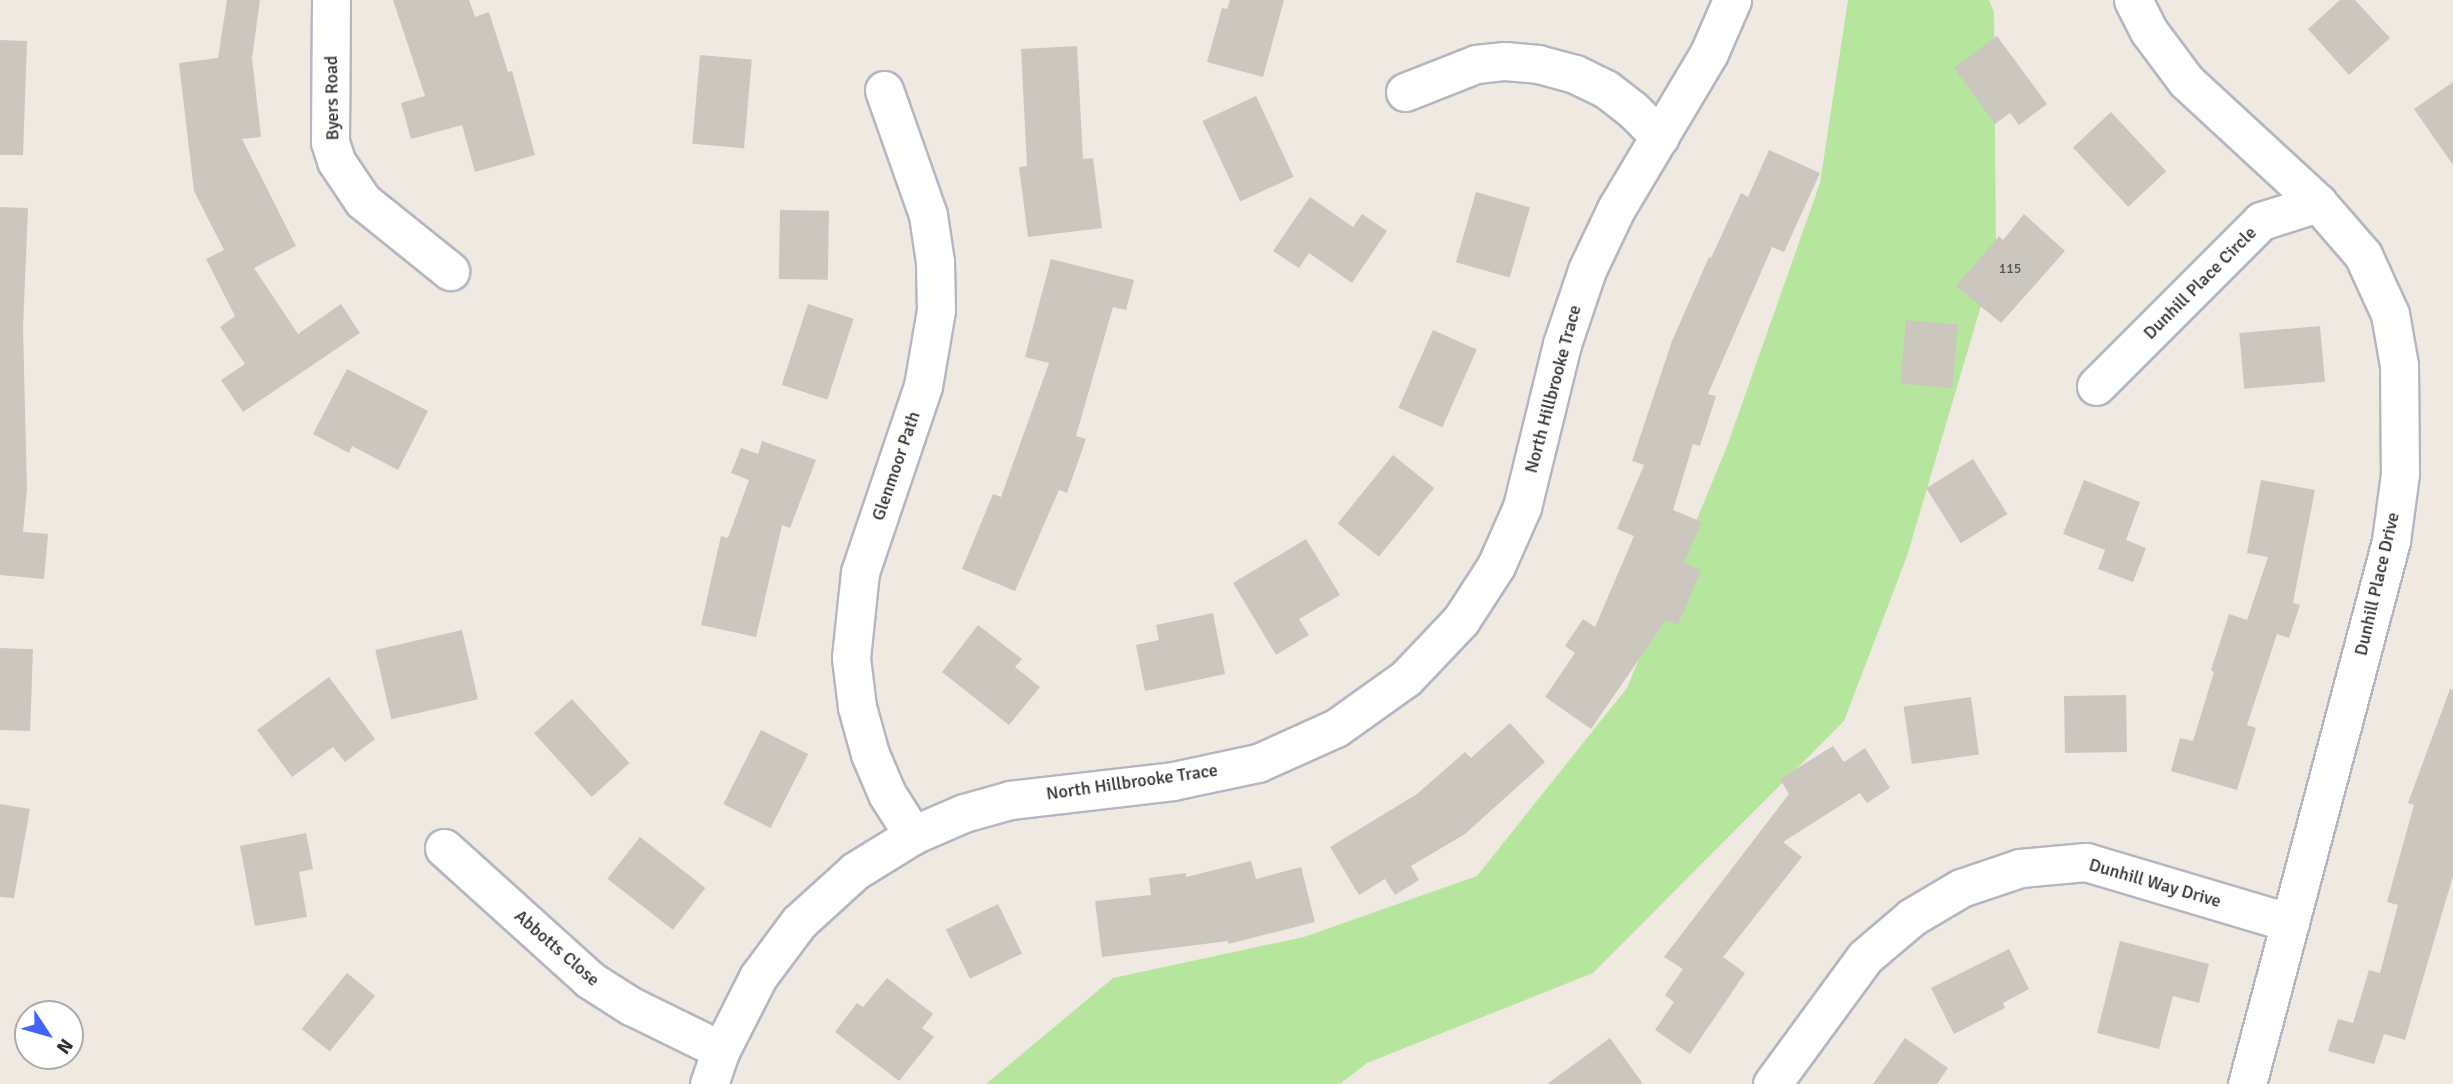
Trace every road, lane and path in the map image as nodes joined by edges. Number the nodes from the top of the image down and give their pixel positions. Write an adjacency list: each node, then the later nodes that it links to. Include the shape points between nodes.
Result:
1 (331, 0): 8 (street, Byers Road, via 330,142 336,161 363,201)
2 (1732, 0): 6 (street, North Hillbrooke Trace, via 1709,53)
3 (2133, 0): 7 (street, Dunhill Place Drive, via 2148,30 2186,81)
4 (884, 90): 10 (street, Glenmoor Path, via 928,215 936,310 923,386 860,572 851,658 857,707 870,754 887,794)
5 (1405, 92): 6 (street, via 1476,64 1538,64 1606,89)
6 (1660, 137): 10 (street, North Hillbrooke Trace, via 1616,209 1583,280 1562,344 1522,506 1496,565 1461,620 1406,678 1336,728 1258,763 1173,780 1010,800)
7 (2318, 203): 9 (street, Dunhill Place Circle, via 2261,221); 12 (street, Dunhill Place Drive, via 2363,255 2390,314 2399,365 2400,474 2391,541)
8 (450, 271)
9 (2096, 386)
10 (913, 835): 13 (street, North Hillbrooke Trace, via 855,871 799,922 758,977)
11 (444, 848): 13 (street, Abbotts Close, via 590,980 631,1006)
12 (2290, 923): 15 (street, Dunhill Way Drive, via 2087,862 2020,869 1961,888 1912,917 1865,957); 16 (street, Dunhill Place Drive)
13 (721, 1049): 14 (street, North Hillbrooke Trace)
14 (709, 1084)
15 (1772, 1084)
16 (2247, 1084)

